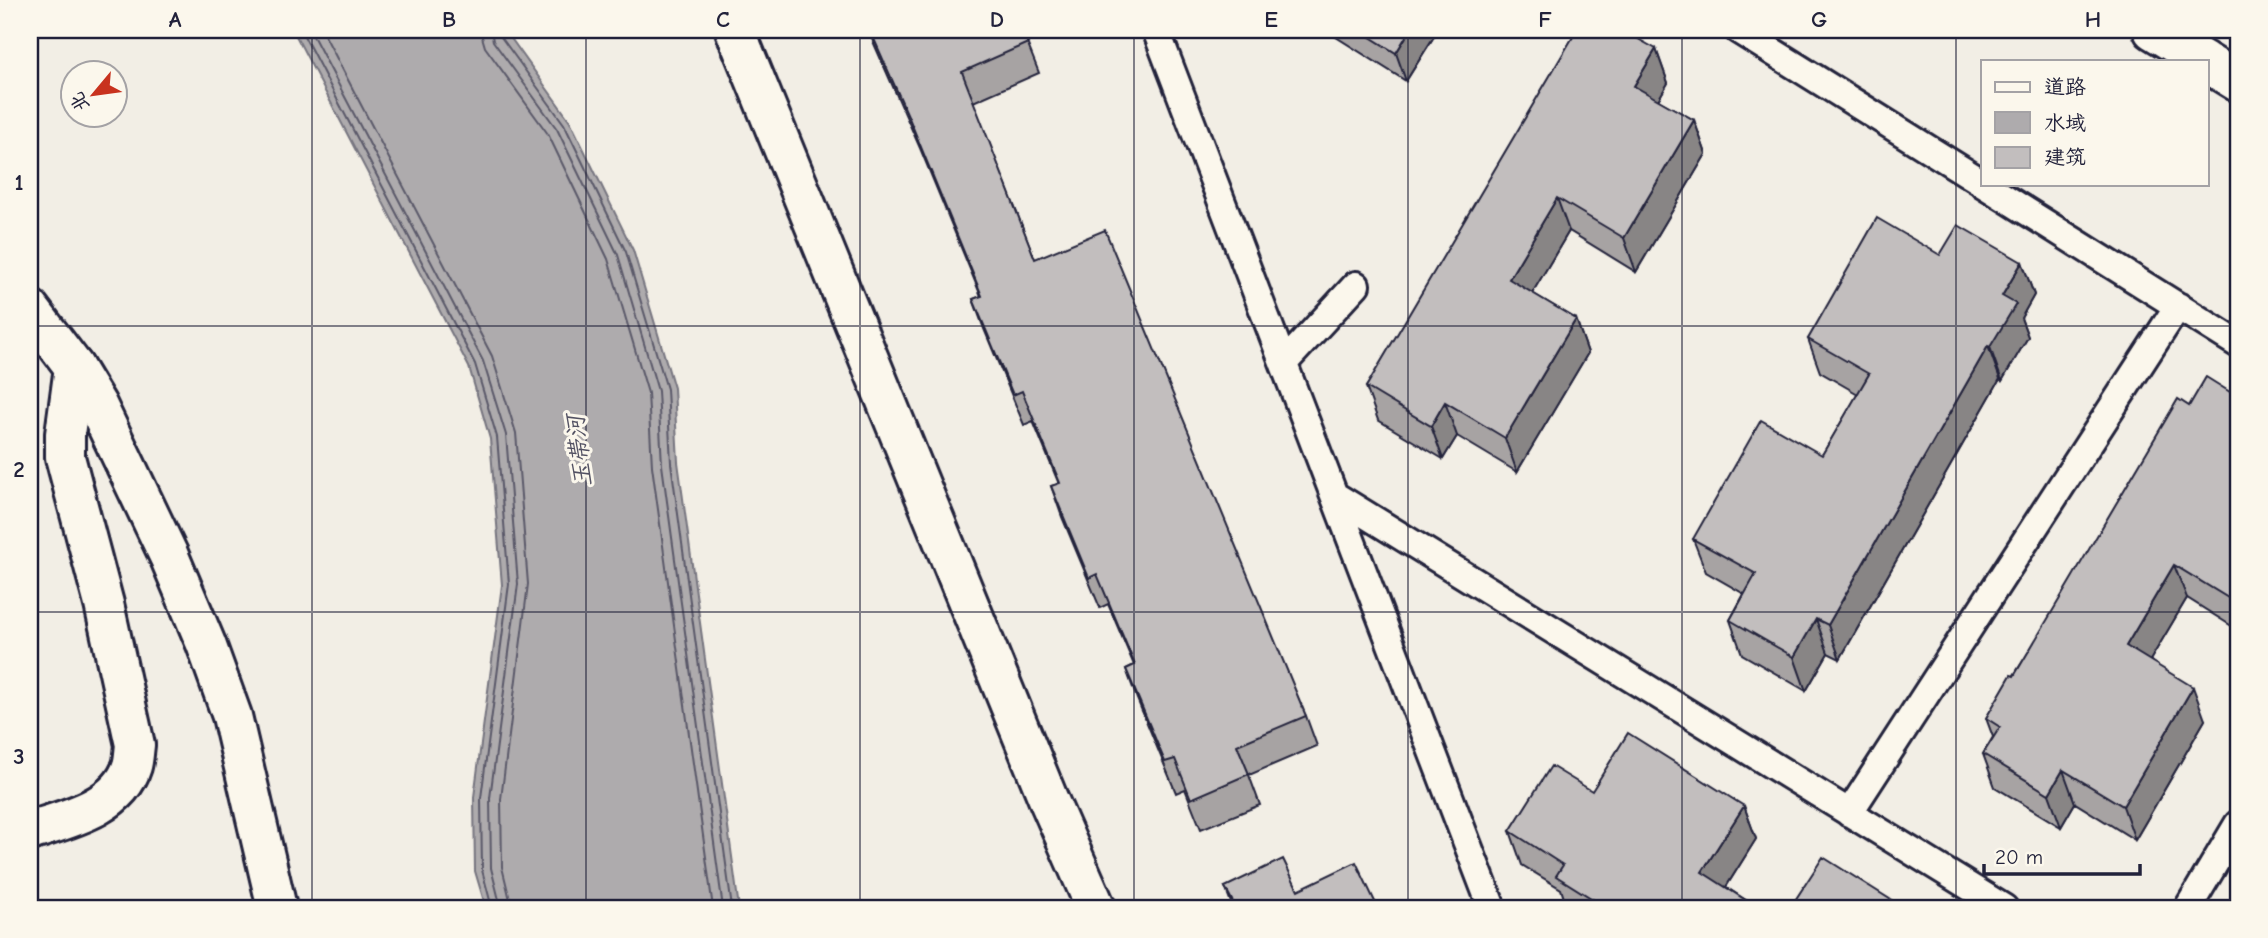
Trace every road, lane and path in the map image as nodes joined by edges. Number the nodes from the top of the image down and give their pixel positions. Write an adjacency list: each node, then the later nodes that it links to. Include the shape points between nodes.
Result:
1 (735, 30): 21 (main road)
2 (1156, 30): 14 (lane)
3 (1738, 30): 8 (lane)
4 (2153, 30): 5 (main road)
5 (2203, 60)
6 (2208, 63): 7 (main road)
7 (2238, 82)
8 (1981, 183)
9 (1986, 186): 11 (lane)
10 (1356, 285): 14 (lane)
11 (2178, 306): 13 (lane); 17 (lane)
12 (30, 309): 15 (main road)
13 (2238, 344)
14 (1284, 363): 16 (lane)
15 (74, 368): 19 (main road, via 65,457 135,745 127,777 112,794 86,813); 20 (main road, via 109,430 206,643 232,716)
16 (1334, 495): 17 (lane); 22 (lane)
17 (1849, 813): 23 (lane)
18 (2238, 824): 24 (lane)
19 (30, 831)
20 (277, 908)
21 (1096, 908)
22 (1492, 908)
23 (2004, 908)
24 (2188, 908)

